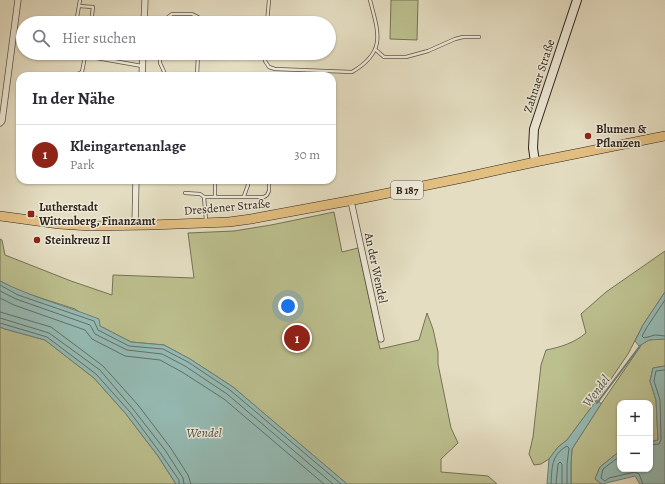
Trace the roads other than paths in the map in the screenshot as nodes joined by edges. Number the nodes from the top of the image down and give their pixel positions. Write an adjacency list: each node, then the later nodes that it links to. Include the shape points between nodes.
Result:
1 (18, 0): 27 (street)
2 (80, 0): 7 (lane)
3 (145, 0): 10 (street)
4 (269, 0): 13 (lane)
5 (370, 0): 15 (lane, via 378,32)
6 (577, 0): 29 (main road, Zahnaer Straße, via 534,129)
7 (79, 6): 8 (lane); 9 (lane, via 93,7)
8 (77, 16)
9 (92, 16)
10 (144, 16)
11 (169, 16): 12 (lane)
12 (195, 16)
13 (268, 16)
14 (479, 37): 15 (lane, via 459,38 406,57 384,57)
15 (376, 50): 21 (lane, via 362,66 352,72 275,70 268,67)
16 (84, 60): 23 (lane)
17 (108, 60): 22 (lane)
18 (142, 60): 22 (street)
19 (160, 60): 25 (lane)
20 (198, 60): 26 (lane)
21 (265, 60)
22 (142, 66): 24 (street)
23 (82, 72)
24 (142, 72)
25 (164, 72)
26 (197, 72)
27 (0, 123)
28 (665, 136): 29 (main road, Dresdener Straße / B 187)
29 (535, 162): 38 (main road, Dresdener Straße / B 187)
30 (136, 184): 41 (street)
31 (215, 184): 36 (lane)
32 (248, 184): 37 (lane)
33 (269, 184): 37 (lane, via 267,195)
34 (185, 193): 35 (lane)
35 (204, 196): 36 (lane); 40 (lane)
36 (215, 196): 37 (lane)
37 (244, 196)
38 (351, 201): 40 (main road, Dresdener Straße / B 187, via 262,218); 42 (street, An der Wendel)
39 (0, 216): 41 (main road, Dresdener Straße / B 187, via 65,224)
40 (206, 223): 41 (main road, Dresdener Straße / B 187)
41 (135, 225)
42 (380, 339)

